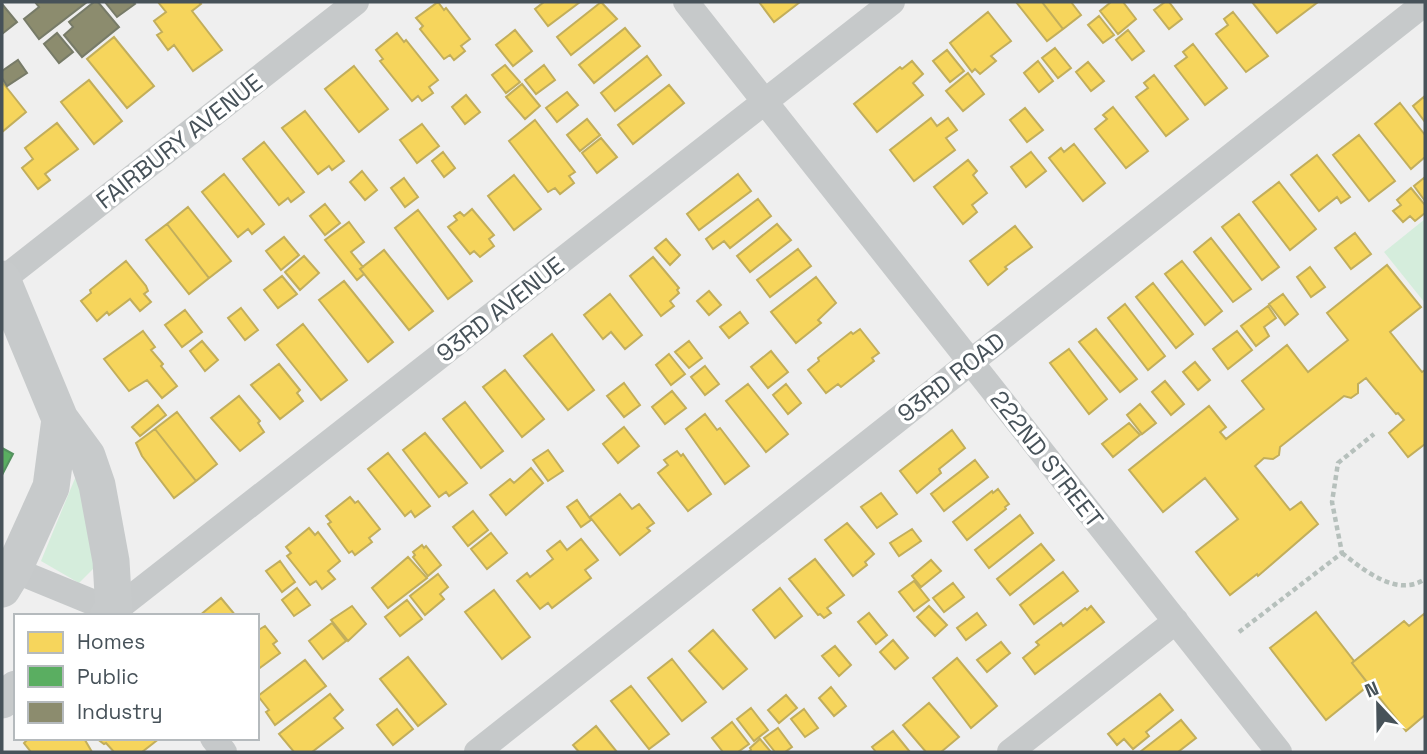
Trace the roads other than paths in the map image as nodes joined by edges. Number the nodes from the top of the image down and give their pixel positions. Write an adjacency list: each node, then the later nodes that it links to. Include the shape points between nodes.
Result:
1 (356, 2): 6 (street, FAIRBURY AVENUE)
2 (686, 2): 5 (street, 222ND STREET)
3 (892, 2): 5 (street, 93RD AVENUE)
4 (1425, 3): 7 (street, 93RD ROAD)
5 (765, 102): 7 (street, 222ND STREET); 10 (street, 93RD AVENUE)
6 (2, 279): 8 (main road)
7 (971, 362): 11 (street, 222ND STREET); 12 (street, 93RD ROAD)
8 (60, 419): 9 (main road, via 51,487); 10 (main road, via 88,456 97,485 111,561)
9 (6, 575): 10 (street)
10 (113, 614)
11 (1175, 621): 13 (street); 14 (street, 222ND STREET)
12 (477, 752)
13 (1010, 752)
14 (1279, 752)

